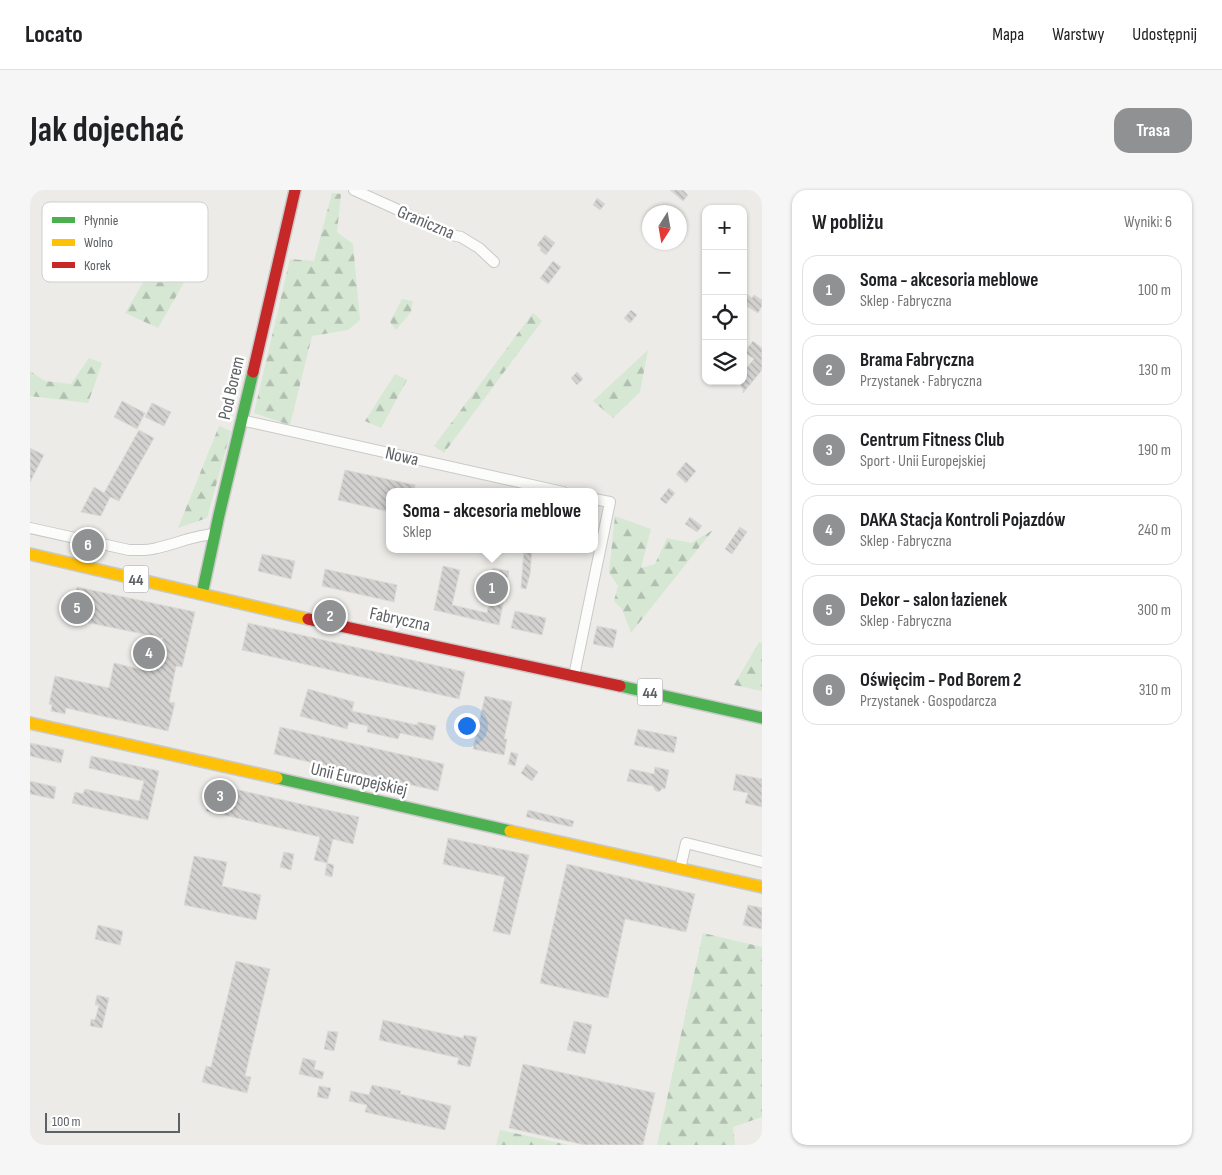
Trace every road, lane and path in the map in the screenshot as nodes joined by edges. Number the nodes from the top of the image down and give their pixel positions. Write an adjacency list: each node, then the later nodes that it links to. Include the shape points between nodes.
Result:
1 (294, 190): 4 (street, Pod Borem)
2 (354, 190): 3 (street, Graniczna, via 447,234 461,237)
3 (494, 262)
4 (241, 420): 5 (street, Nowa); 8 (street, Pod Borem)
5 (546, 488)
6 (598, 500): 11 (street, via 610,502)
7 (30, 528): 8 (street, via 129,550 152,549)
8 (214, 534): 10 (street, Pod Borem)
9 (30, 554): 10 (street, Fabryczna / 44)
10 (202, 594): 11 (street, Fabryczna / 44)
11 (574, 676): 12 (street, Fabryczna / 44)
12 (762, 718)
13 (30, 723): 15 (street, Unii Europejskiej)
14 (762, 862): 15 (street, via 686,843)
15 (680, 869): 16 (street, Unii Europejskiej)
16 (762, 887)

